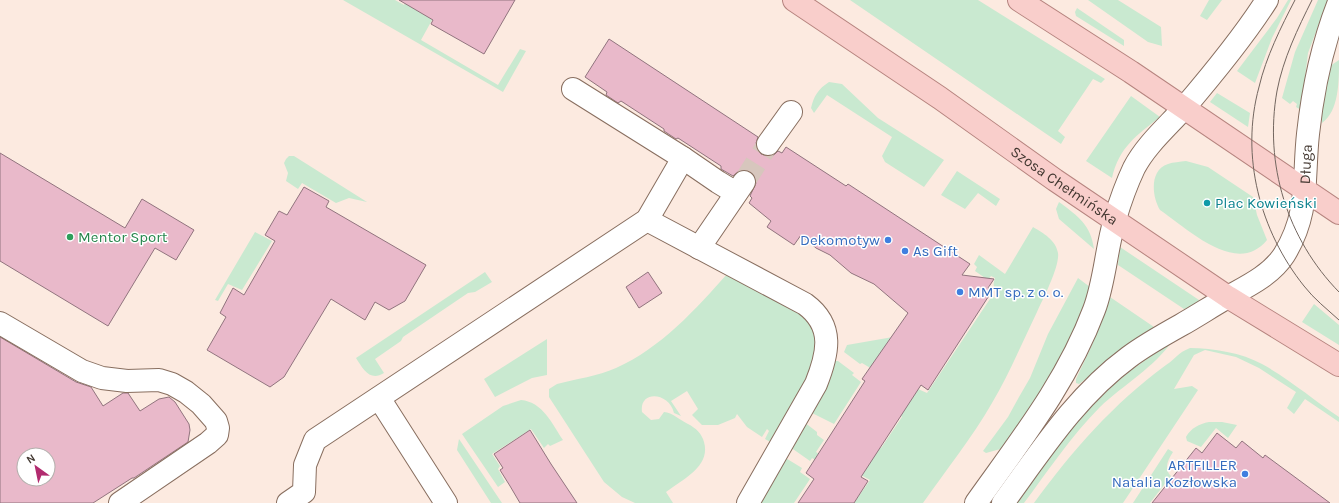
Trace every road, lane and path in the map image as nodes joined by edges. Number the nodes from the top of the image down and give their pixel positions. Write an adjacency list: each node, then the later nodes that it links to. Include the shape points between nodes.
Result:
1 (794, 0): 13 (main road, Szosa Chełmińska)
2 (1018, 0): 6 (main road)
3 (1266, 0): 6 (street)
4 (1339, 2): 10 (street, Długa, via 1329,26 1315,80)
5 (573, 89): 9 (street)
6 (1184, 108): 10 (main road); 13 (street, via 1135,167)
7 (790, 112): 8 (street)
8 (768, 144)
9 (683, 158): 12 (street); 14 (street, via 718,182 740,187)
10 (1305, 190): 11 (main road); 15 (street, Długa, via 1303,210 1296,233 1283,256 1264,275)
11 (1339, 213)
12 (647, 220): 14 (street); 18 (street)
13 (1114, 220): 15 (main road, Szosa Chełmińska); 23 (street, via 1104,274 1094,309 1063,378)
14 (699, 248): 22 (street, via 805,304 815,312 827,340 826,356 816,384)
15 (1228, 297): 17 (main road, Szosa Chełmińska); 24 (street, Długa, via 1153,340 1103,378 1057,429)
16 (0, 323): 19 (street, via 95,376 127,381 159,380 172,384 201,404 216,421 217,435 208,443)
17 (1339, 365)
18 (379, 398): 20 (street, via 315,440 305,465 304,492); 21 (street)
19 (120, 503)
20 (288, 503)
21 (446, 503)
22 (748, 503)
23 (976, 503)
24 (1003, 503)

